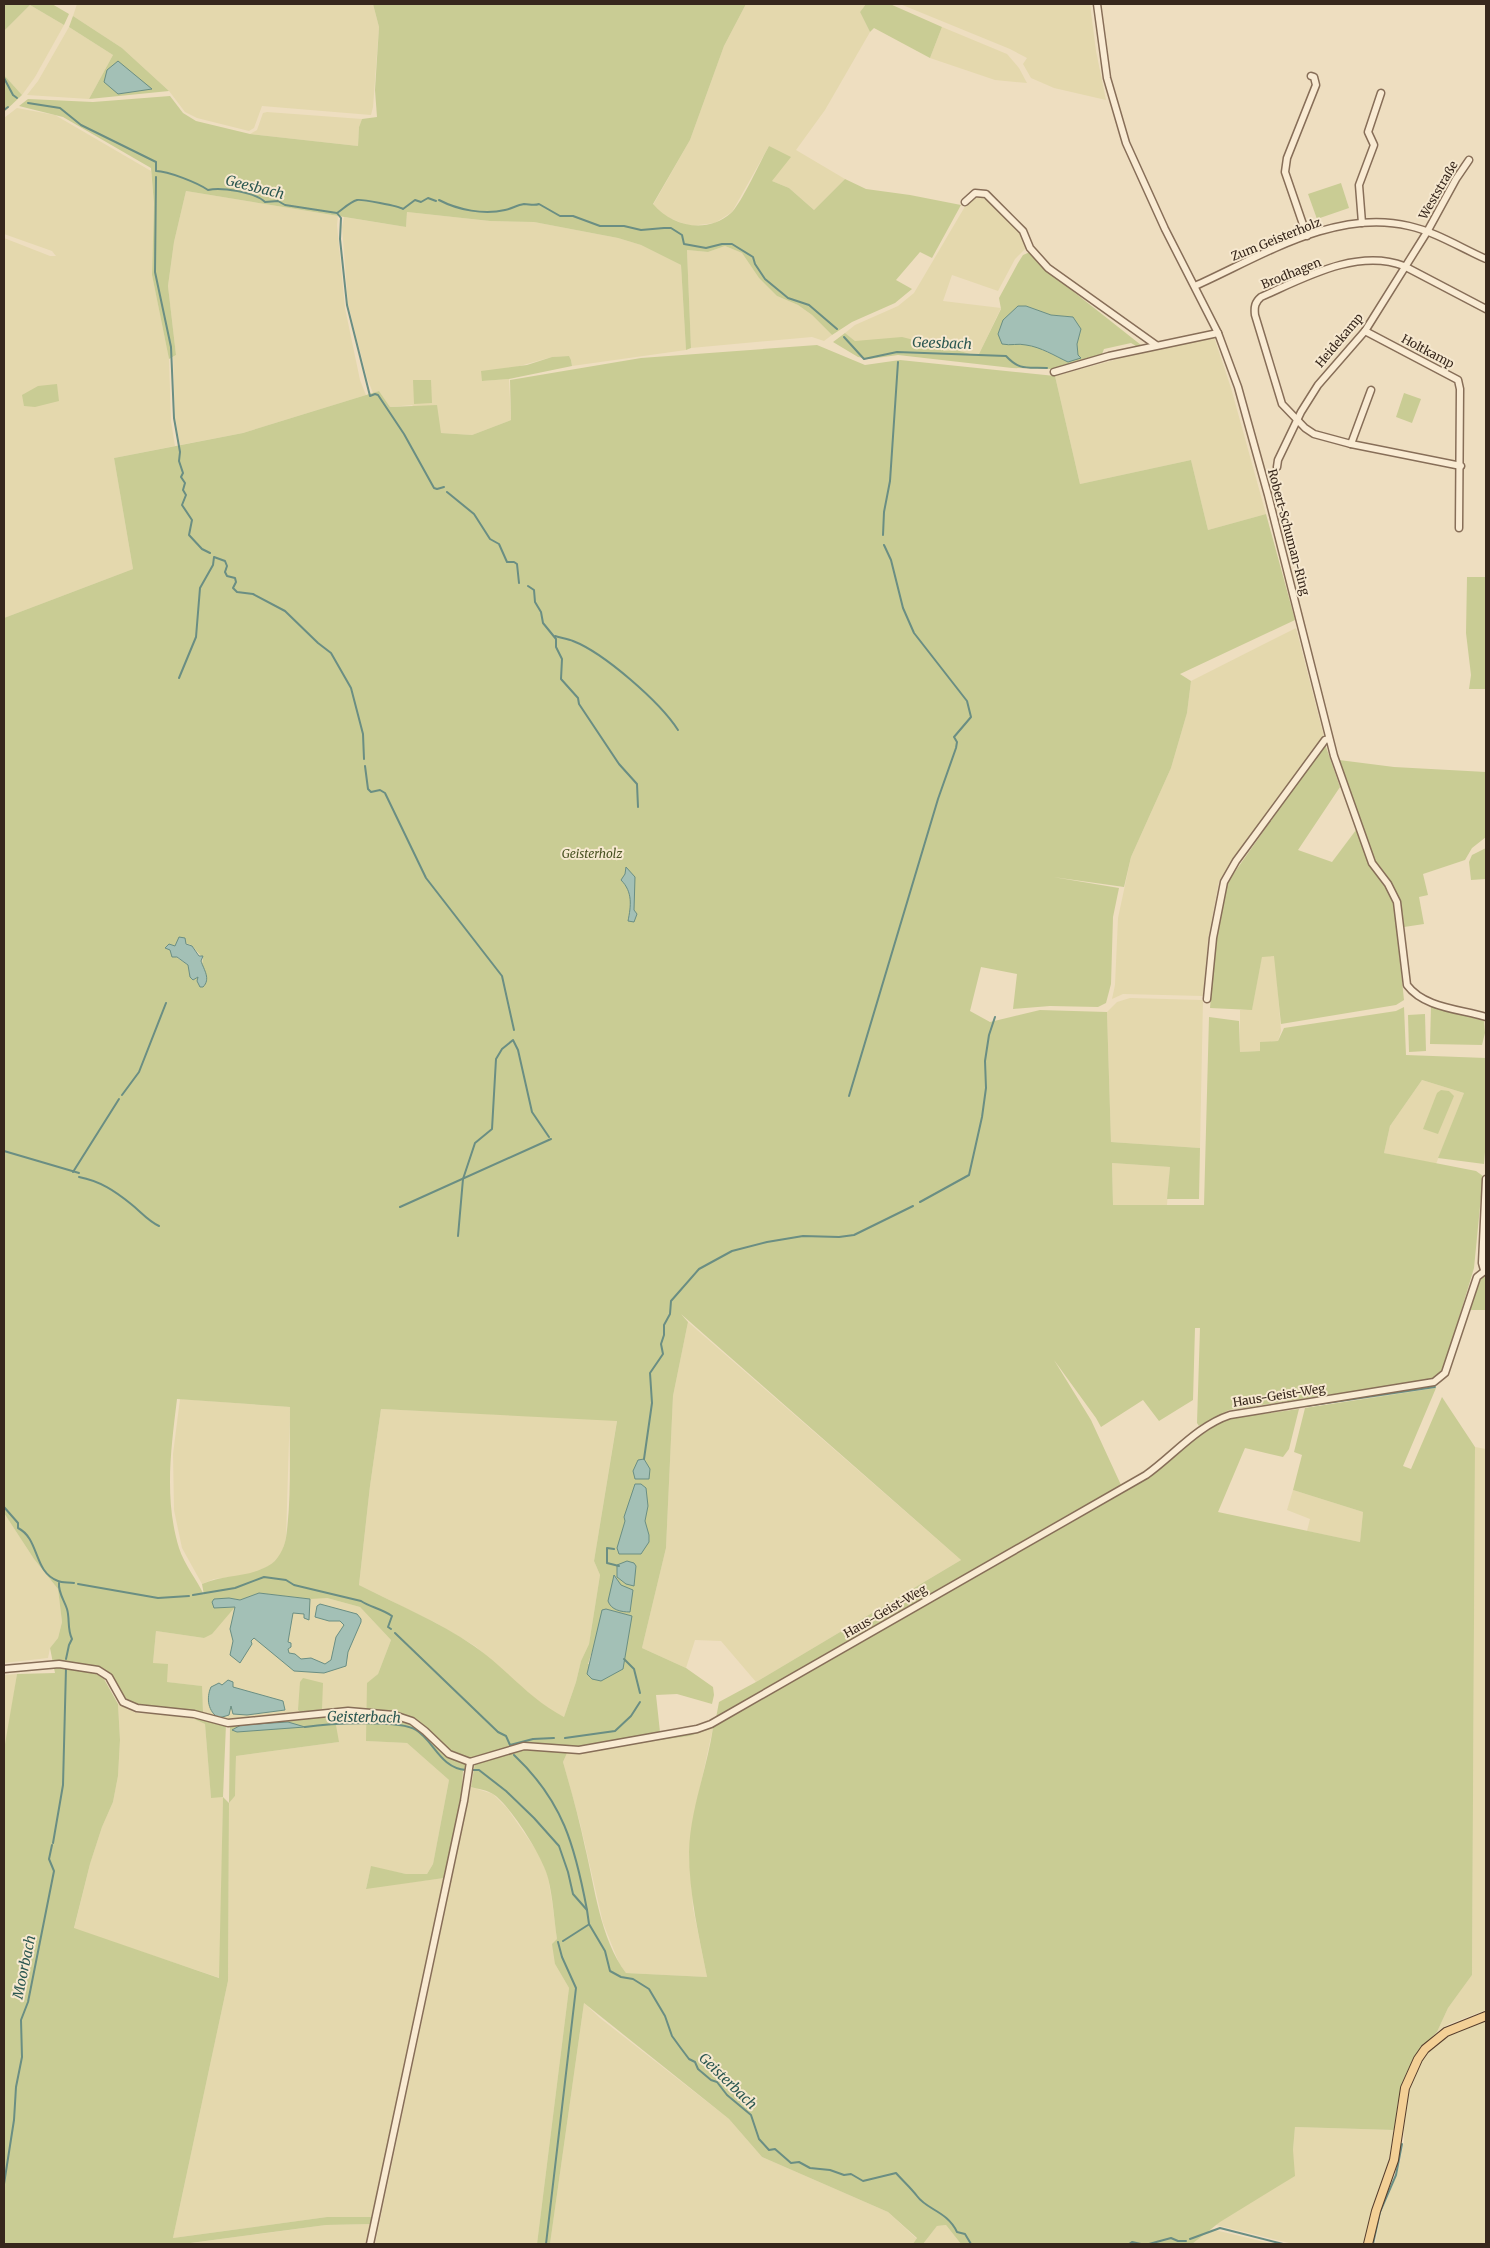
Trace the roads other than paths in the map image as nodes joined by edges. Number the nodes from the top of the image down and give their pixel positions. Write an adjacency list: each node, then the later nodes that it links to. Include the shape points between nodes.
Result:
1 (1097, 4): 11 (street, Robert-Schuman-Ring, via 1107,78 1126,144)
2 (1311, 76): 8 (street, via 1316,85 1287,158 1285,172)
3 (1381, 93): 6 (street, via 1368,132 1374,145 1359,185)
4 (1469, 160): 7 (street, Weststraße)
5 (966, 202): 15 (street, via 975,193 986,194 1022,231 1030,248 1048,268)
6 (1362, 223): 7 (street, Zum Geisterholz, via 1391,223); 8 (street, Zum Geisterholz)
7 (1427, 232): 9 (street, Zum Geisterholz); 10 (street, Heidekamp)
8 (1307, 236): 11 (street, Zum Geisterholz)
9 (1486, 259)
10 (1404, 266): 12 (street); 13 (street, Heidekamp); 18 (street, Brodhagen, via 1375,260 1343,265 1256,301 1255,315 1282,404)
11 (1195, 286): 14 (street, Robert-Schuman-Ring)
12 (1486, 310)
13 (1364, 331): 18 (street, Heidekamp, via 1326,373); 20 (street, Holtkamp, via 1458,380)
14 (1218, 334): 15 (street); 23 (street, Robert-Schuman-Ring, via 1238,387 1266,487)
15 (1156, 345): 16 (street)
16 (1054, 372)
17 (1371, 390): 19 (street)
18 (1297, 421): 19 (street, via 1314,434); 21 (street, Heidekamp)
19 (1352, 444): 20 (street)
20 (1460, 466): 22 (street, Holtkamp)
21 (1277, 467)
22 (1459, 528)
23 (1329, 738): 24 (street, via 1236,861 1224,882 1213,938); 25 (street, Robert-Schuman-Ring, via 1372,863 1397,902 1407,985 1415,996 1428,1002)
24 (1207, 999)
25 (1486, 1017)
26 (1486, 1180): 27 (street, via 1482,1263)
27 (1485, 1270): 29 (street, Haus-Geist-Weg, via 1477,1277 1445,1373 1434,1382 1230,1415 1216,1420 1146,1475 711,1724 579,1750 516,1747)
28 (4, 1669): 29 (street, via 59,1664 98,1670 109,1677 123,1702 137,1708 209,1717 228,1723 348,1711 382,1713 412,1721 448,1754)
29 (470, 1768): 31 (street)
30 (1486, 2016): 32 (main road, via 1435,2039 1413,2067 1401,2103 1394,2160)
31 (370, 2244)
32 (1368, 2244)

